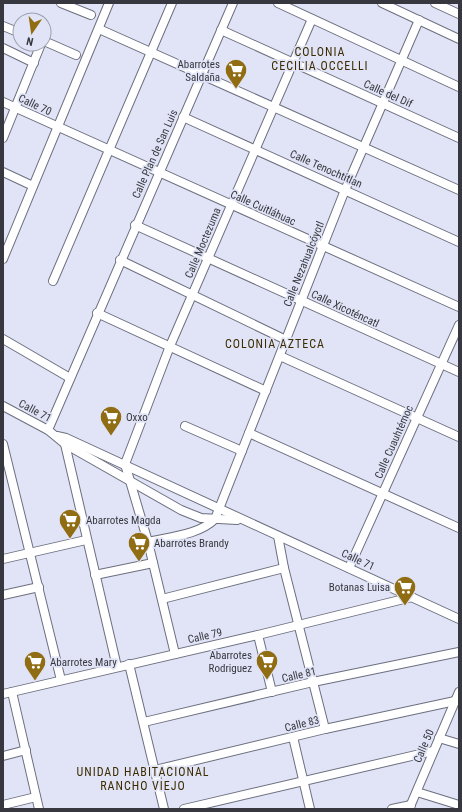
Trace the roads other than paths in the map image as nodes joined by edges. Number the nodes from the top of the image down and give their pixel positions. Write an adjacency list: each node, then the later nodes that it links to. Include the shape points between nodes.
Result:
1 (61, 3): 8 (street)
2 (110, 3): 13 (street)
3 (172, 3): 19 (street)
4 (233, 3): 14 (street, Calle Plan de San Luis)
5 (278, 3): 11 (street)
6 (382, 3): 12 (street)
7 (435, 3): 9 (street)
8 (76, 6): 10 (street)
9 (459, 14)
10 (91, 15)
11 (312, 19): 21 (street); 23 (street, Calle Moctezuma)
12 (419, 20): 15 (street); 21 (street, Calle Nezahualcóyotl)
13 (99, 29): 19 (street); 31 (street)
14 (221, 30): 23 (street, Calle del Dif); 24 (street, Calle Plan de San Luis)
15 (459, 39)
16 (52, 45): 20 (street)
17 (3, 48): 22 (street)
18 (38, 52): 22 (street)
19 (150, 52): 24 (street); 36 (street)
20 (76, 55)
21 (402, 60): 25 (street); 27 (street, Calle Nezahualcóyotl)
22 (34, 63): 29 (street)
23 (292, 63): 27 (street, Calle del Dif); 28 (street, Calle Moctezuma)
24 (202, 75): 28 (street); 30 (street, Calle Plan de San Luis)
25 (459, 87)
26 (3, 102): 29 (street, Calle 70)
27 (383, 104): 33 (street, Calle del Dif); 34 (street, Calle Nezahualcóyotl)
28 (273, 107): 34 (street); 35 (street, Calle Moctezuma)
29 (15, 108): 31 (street, Calle 70); 32 (street)
30 (183, 118): 35 (street, Calle Tenochtitlan); 38 (street, Calle Plan de San Luis)
31 (58, 127): 36 (street, Calle Cuitláhuac); 39 (street)
32 (3, 138)
33 (459, 138)
34 (363, 147): 40 (street, Calle Nezahualcóyotl); 41 (street)
35 (254, 149): 40 (street, Calle Tenochtitlan); 42 (street, Calle Moctezuma)
36 (108, 150): 38 (street, Calle Cuitláhuac); 49 (street)
37 (3, 172): 39 (street)
38 (158, 173): 42 (street, Calle Cuitláhuac); 43 (street, Calle Plan de San Luis)
39 (32, 186): 46 (street)
40 (345, 190): 44 (street, Calle Tenochtitlan); 45 (street, Calle Nezahualcóyotl)
41 (459, 190)
42 (231, 205): 45 (street, Calle Cuitláhuac); 47 (street, Calle Moctezuma)
43 (135, 225): 47 (street, Calle Xicoténcatl); 48 (street, Calle Plan de San Luis)
44 (459, 242)
45 (323, 246): 51 (street, Calle Nezahualcóyotl); 52 (street, Calle Cuitláhuac)
46 (3, 258)
47 (208, 258): 50 (street, Calle Moctezuma); 51 (street, Calle Xicoténcatl)
48 (120, 260): 50 (street); 53 (street, Calle Plan de San Luis)
49 (53, 280)
50 (193, 294): 56 (street); 57 (street, Calle Moctezuma)
51 (301, 301): 56 (street, Calle Nezahualcóyotl); 59 (street, Calle Xicoténcatl)
52 (459, 307)
53 (97, 313): 57 (street); 61 (street, Calle Plan de San Luis)
54 (459, 325): 59 (street, Calle Cuauhtémoc)
55 (3, 339): 61 (street)
56 (286, 340): 58 (street, Calle Nezahualcóyotl)
57 (170, 346): 62 (street); 72 (street, Calle Moctezuma)
58 (280, 356): 62 (street, Calle Nezahualcóyotl); 64 (street)
59 (441, 365): 60 (street, Calle Xicoténcatl); 64 (street, Calle Cuauhtémoc)
60 (459, 372)
61 (70, 378): 66 (street, Calle Plan de San Luis)
62 (266, 391): 67 (street, Calle Nezahualcóyotl)
63 (3, 406): 66 (street, Calle 71)
64 (417, 418): 68 (street); 74 (street, Calle Cuauhtémoc)
65 (185, 426): 71 (street)
66 (48, 430): 69 (street, Calle 71)
67 (249, 433): 71 (street, Calle Nezahualcóyotl); 74 (street)
68 (459, 437)
69 (65, 441): 72 (street, Calle 71); 73 (street, Calle 71); 80 (street)
70 (3, 444): 82 (street)
71 (242, 451): 75 (street, Calle Nezahualcóyotl)
72 (124, 464): 73 (street); 75 (street, Calle 71)
73 (128, 480): 76 (street, Calle 71, via 190,515); 81 (street)
74 (383, 493): 78 (street); 86 (street, Calle Cuauhtémoc)
75 (219, 509): 76 (street, Calle Nezahualcóyotl); 77 (street, Calle 71)
76 (215, 519): 77 (street, Calle 71); 81 (street, via 197,530)
77 (248, 522): 79 (street, Calle 71)
78 (459, 528)
79 (278, 536): 85 (street); 86 (street, Calle 71)
80 (86, 540): 82 (street); 87 (street)
81 (148, 542): 84 (street)
82 (31, 553): 83 (street); 88 (street)
83 (3, 559)
84 (153, 563): 87 (street); 91 (street)
85 (284, 568): 91 (street); 93 (street)
86 (349, 568): 90 (street, Calle 71)
87 (95, 575): 98 (street)
88 (39, 587): 89 (street); 99 (street)
89 (3, 595)
90 (412, 597): 92 (street, Calle 71); 93 (street, Calle 79)
91 (162, 599): 96 (street)
92 (459, 619)
93 (300, 625): 94 (street, Calle 79); 100 (street)
94 (258, 636): 96 (street, Calle 79); 102 (street)
95 (459, 652): 100 (street, Calle 81)
96 (175, 654): 97 (street, Calle 79)
97 (129, 664): 98 (street, Calle 79); 106 (street)
98 (117, 667): 99 (street, Calle 79)
99 (61, 680): 101 (street, Calle 79)
100 (313, 682): 102 (street, Calle 81); 107 (street)
101 (12, 692): 104 (street, Calle 79); 111 (street)
102 (272, 692): 106 (street, Calle 81)
103 (459, 692): 105 (street, Calle 50)
104 (3, 694)
105 (455, 701): 107 (street, Calle 83); 109 (street, Calle 50)
106 (144, 722): 114 (street)
107 (325, 729): 108 (street, Calle 83)
108 (293, 737): 114 (street, Calle 83); 115 (street)
109 (439, 738): 110 (street); 112 (street, Calle 50)
110 (459, 744)
111 (26, 750): 113 (street); 117 (street)
112 (433, 751): 115 (street); 116 (street, Calle 50)
113 (3, 756)
114 (155, 770): 122 (street)
115 (303, 781): 123 (street); 124 (street)
116 (417, 792): 119 (street); 120 (street, Calle 50)
117 (36, 797): 118 (street); 121 (street)
118 (3, 805)
119 (459, 806)
120 (410, 807): 125 (street)
121 (39, 809)
122 (164, 809)
123 (184, 809)
124 (310, 809)
125 (392, 809)

